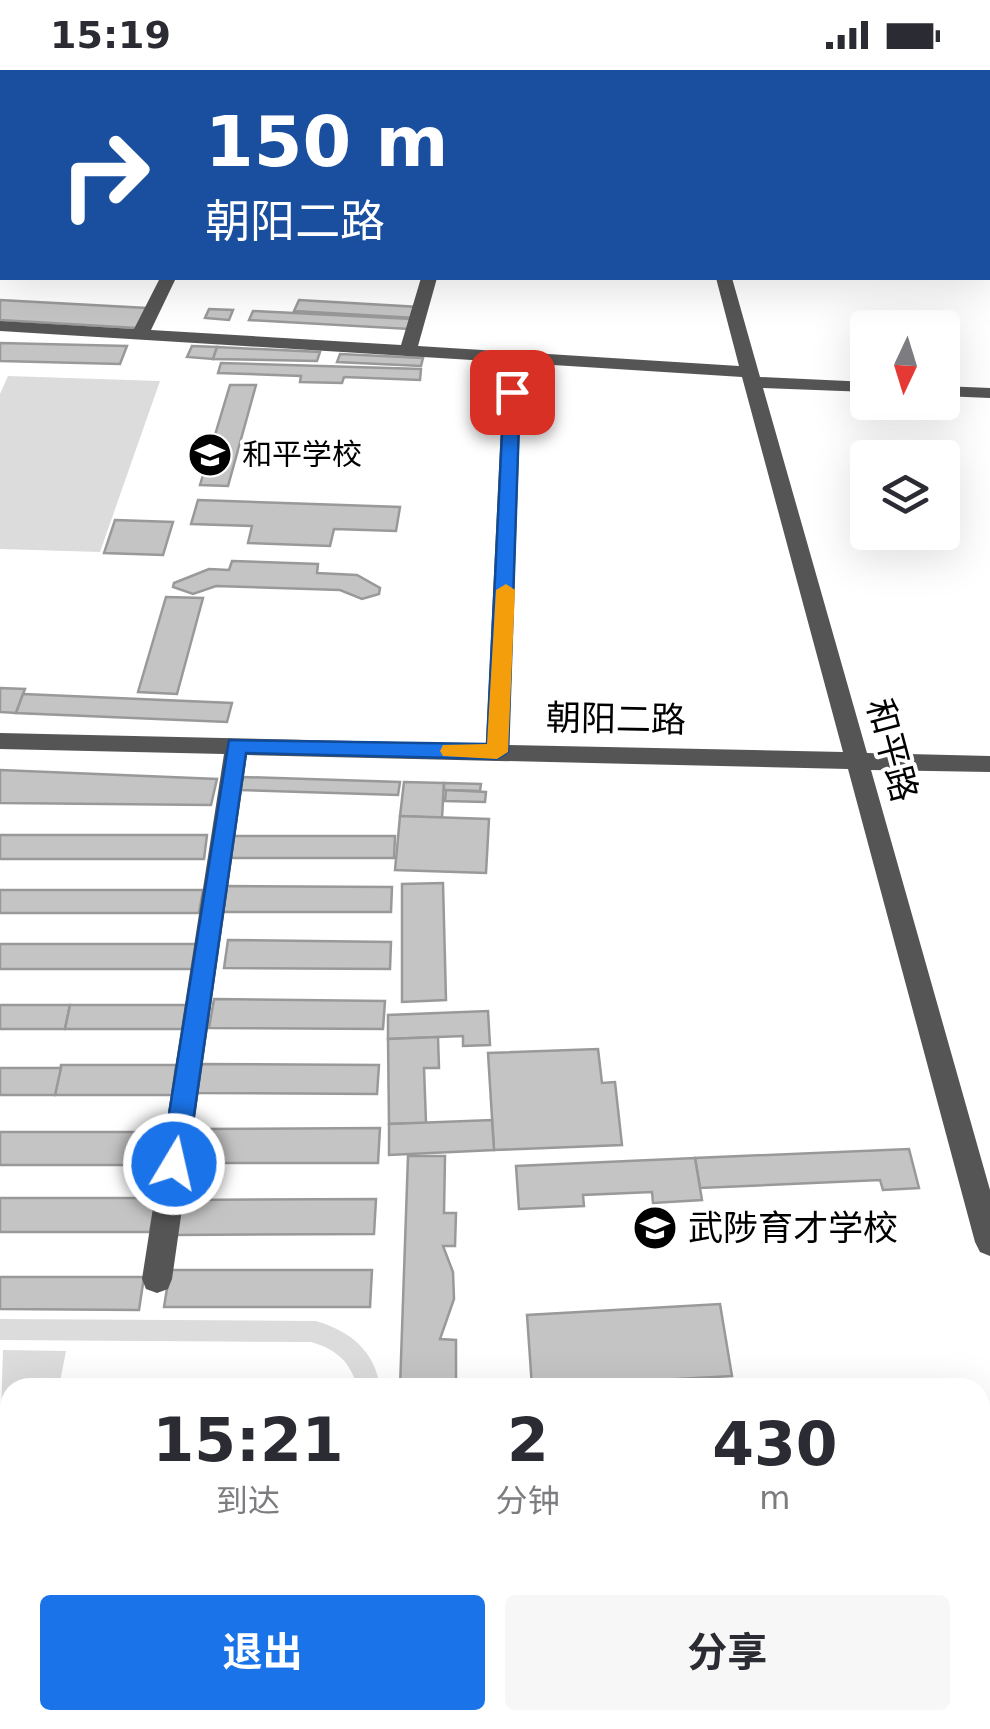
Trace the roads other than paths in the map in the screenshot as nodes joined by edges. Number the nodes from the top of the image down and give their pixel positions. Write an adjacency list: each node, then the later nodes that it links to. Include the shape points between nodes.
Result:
1 (167, 280): 5 (street)
2 (427, 280): 6 (street)
3 (725, 280): 8 (street, 和平路)
4 (0, 326): 5 (street)
5 (140, 334): 6 (street)
6 (408, 351): 7 (street)
7 (513, 358): 8 (street); 14 (street)
8 (752, 377): 9 (street); 15 (street, 和平路)
9 (850, 385)
10 (960, 392): 11 (street)
11 (990, 393)
12 (0, 741): 13 (street, 朝阳二路)
13 (237, 746): 14 (street, 朝阳二路); 18 (street)
14 (497, 752): 15 (street, 朝阳二路)
15 (858, 760): 16 (street, 朝阳二路); 17 (street, 和平路)
16 (990, 764)
17 (990, 1242)
18 (156, 1279)

